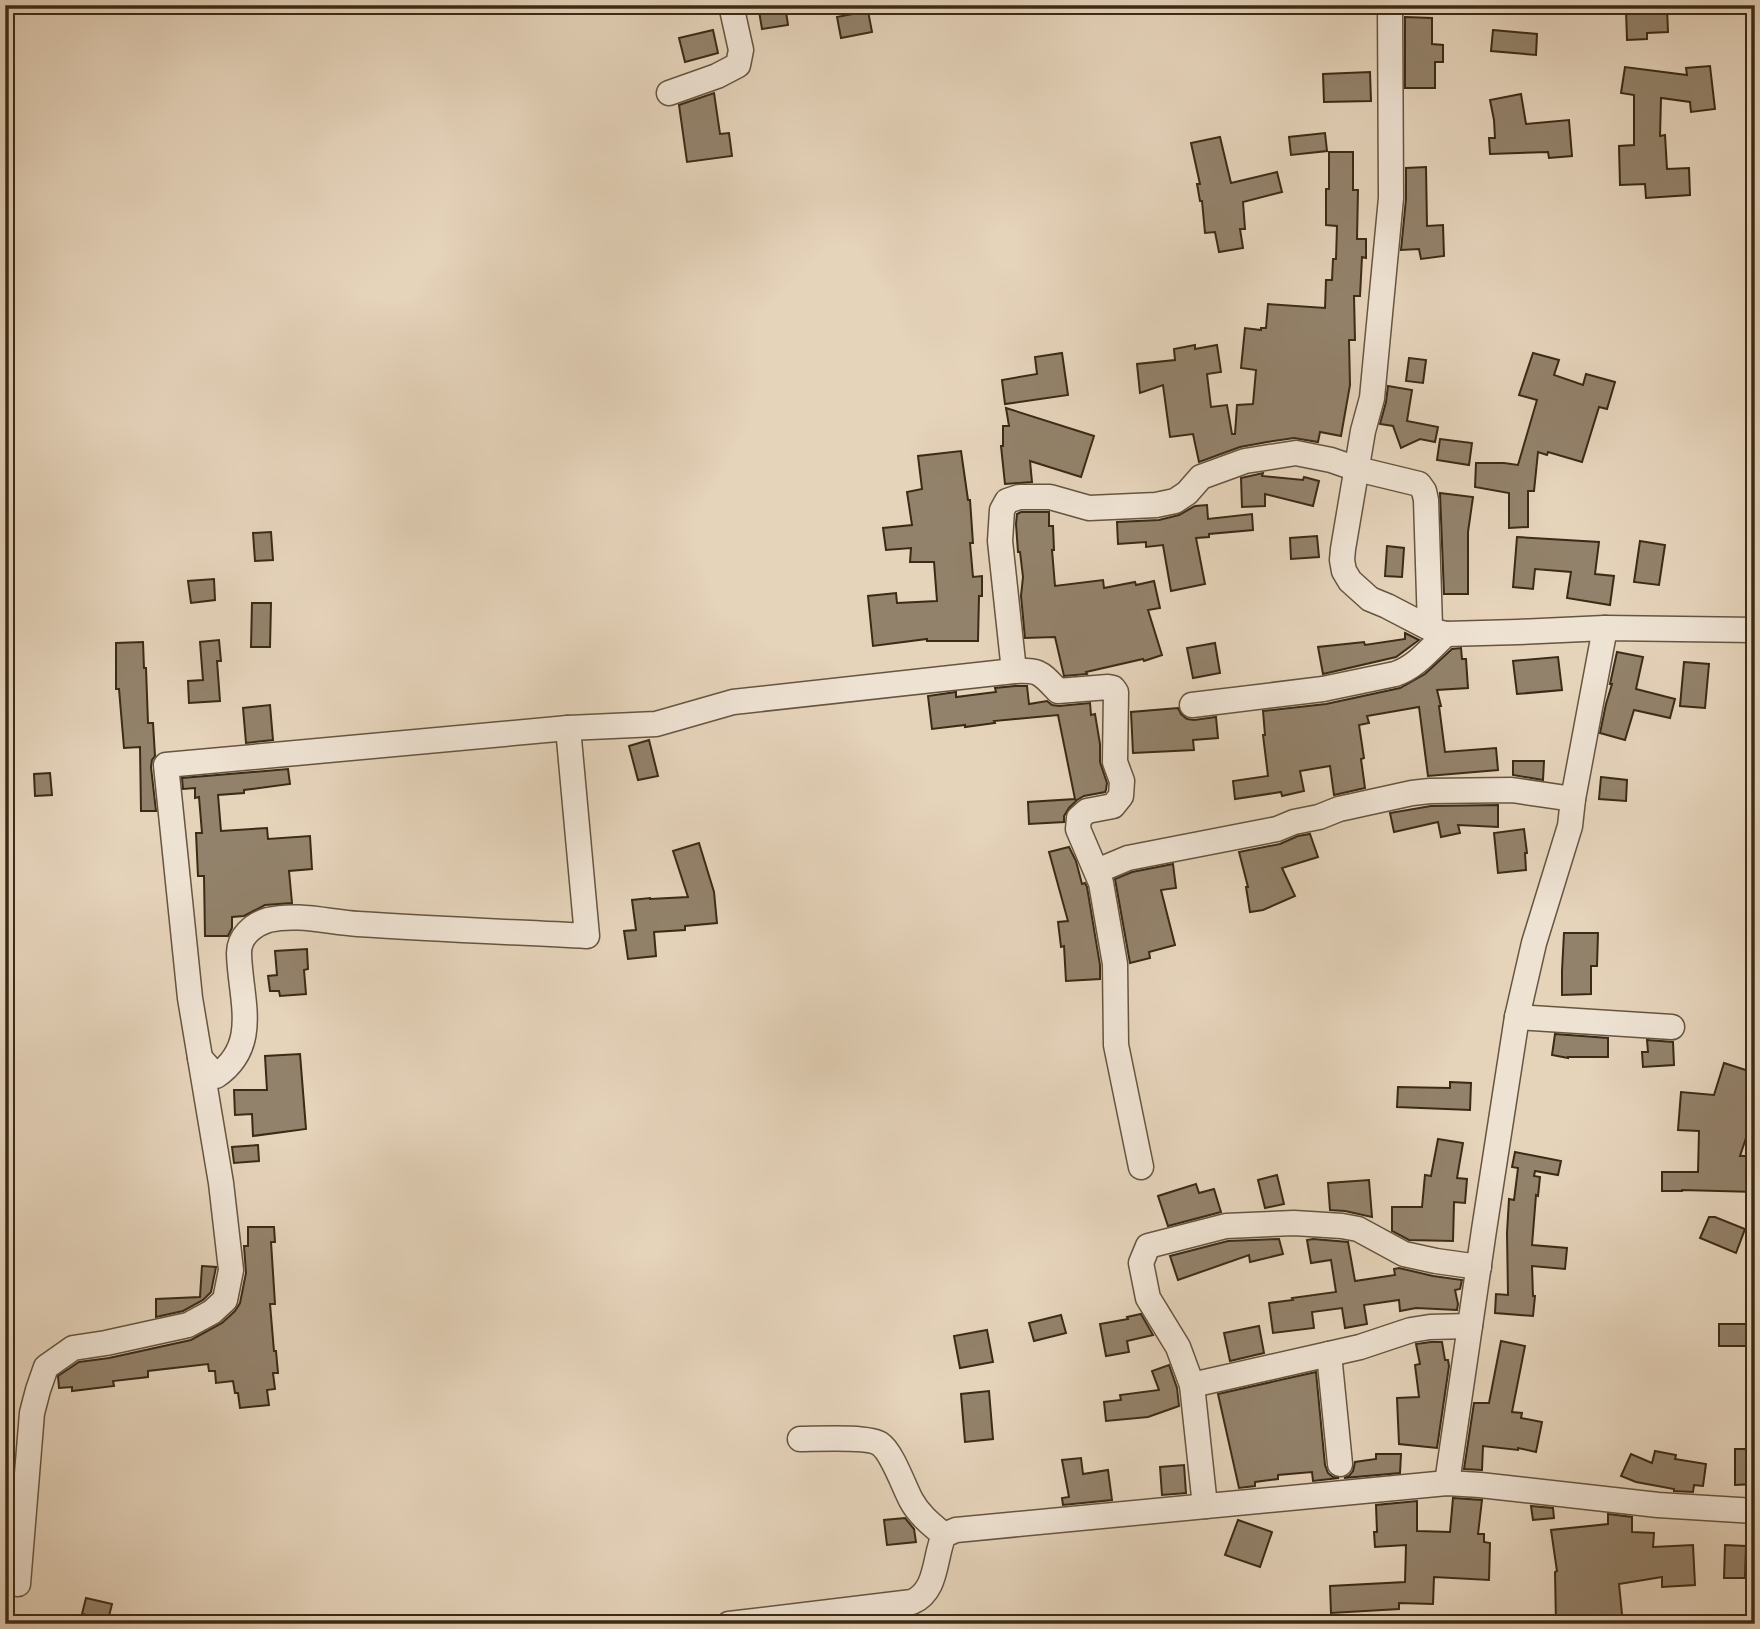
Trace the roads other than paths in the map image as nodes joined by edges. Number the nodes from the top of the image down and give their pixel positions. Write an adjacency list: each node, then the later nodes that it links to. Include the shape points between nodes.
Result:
1 (731, 5): 3 (street, via 741,50 738,65)
2 (1390, 5): 4 (street, via 1391,198 1372,398)
3 (669, 93)
4 (1357, 469): 6 (street, via 1419,484 1424,491); 6 (street, via 1343,549 1344,571 1370,599); 8 (street, via 1296,453 1245,461 1201,477 1175,501 1156,505 1089,508 1050,497 1007,501 1000,541)
5 (1605, 628): 6 (street); 7 (street); 11 (street)
6 (1438, 630): 9 (street, via 1416,663 1395,674 1324,689)
7 (1755, 630)
8 (1014, 671): 10 (street, via 733,702 656,724); 12 (street, via 1041,673 1058,691 1108,687 1116,692 1115,762 1122,781 1121,796 1113,806 1079,817 1079,829)
9 (1192, 705)
10 (568, 729): 15 (street, via 166,765); 15 (street, via 587,936 287,917 265,921 244,935 239,946 245,1027 239,1052 216,1076)
11 (1573, 799): 12 (street, via 1512,790 1412,793 1277,829 1128,858); 13 (street, via 1570,826)
12 (1097, 871): 16 (street, via 1115,964 1116,1045)
13 (1517, 1017): 14 (street); 17 (street)
14 (1672, 1027)
15 (200, 1058): 27 (street, via 229,1258 225,1300 188,1325 73,1348 46,1367 32,1413)
16 (1141, 1167)
17 (1479, 1267): 18 (street); 20 (street, via 1404,1254 1358,1229 1342,1226 1226,1226 1148,1246 1141,1263 1148,1298 1178,1347)
18 (1470, 1326): 19 (street, via 1411,1330); 23 (street)
19 (1329, 1354): 20 (street); 22 (street)
20 (1192, 1385): 24 (street)
21 (800, 1439): 26 (street, via 880,1444 912,1502)
22 (1342, 1480): 23 (street); 24 (street)
23 (1447, 1483): 25 (street)
24 (1205, 1506): 26 (street, via 956,1530)
25 (1755, 1511)
26 (944, 1535): 28 (street, via 932,1580 912,1602)
27 (18, 1584)
28 (729, 1624)

